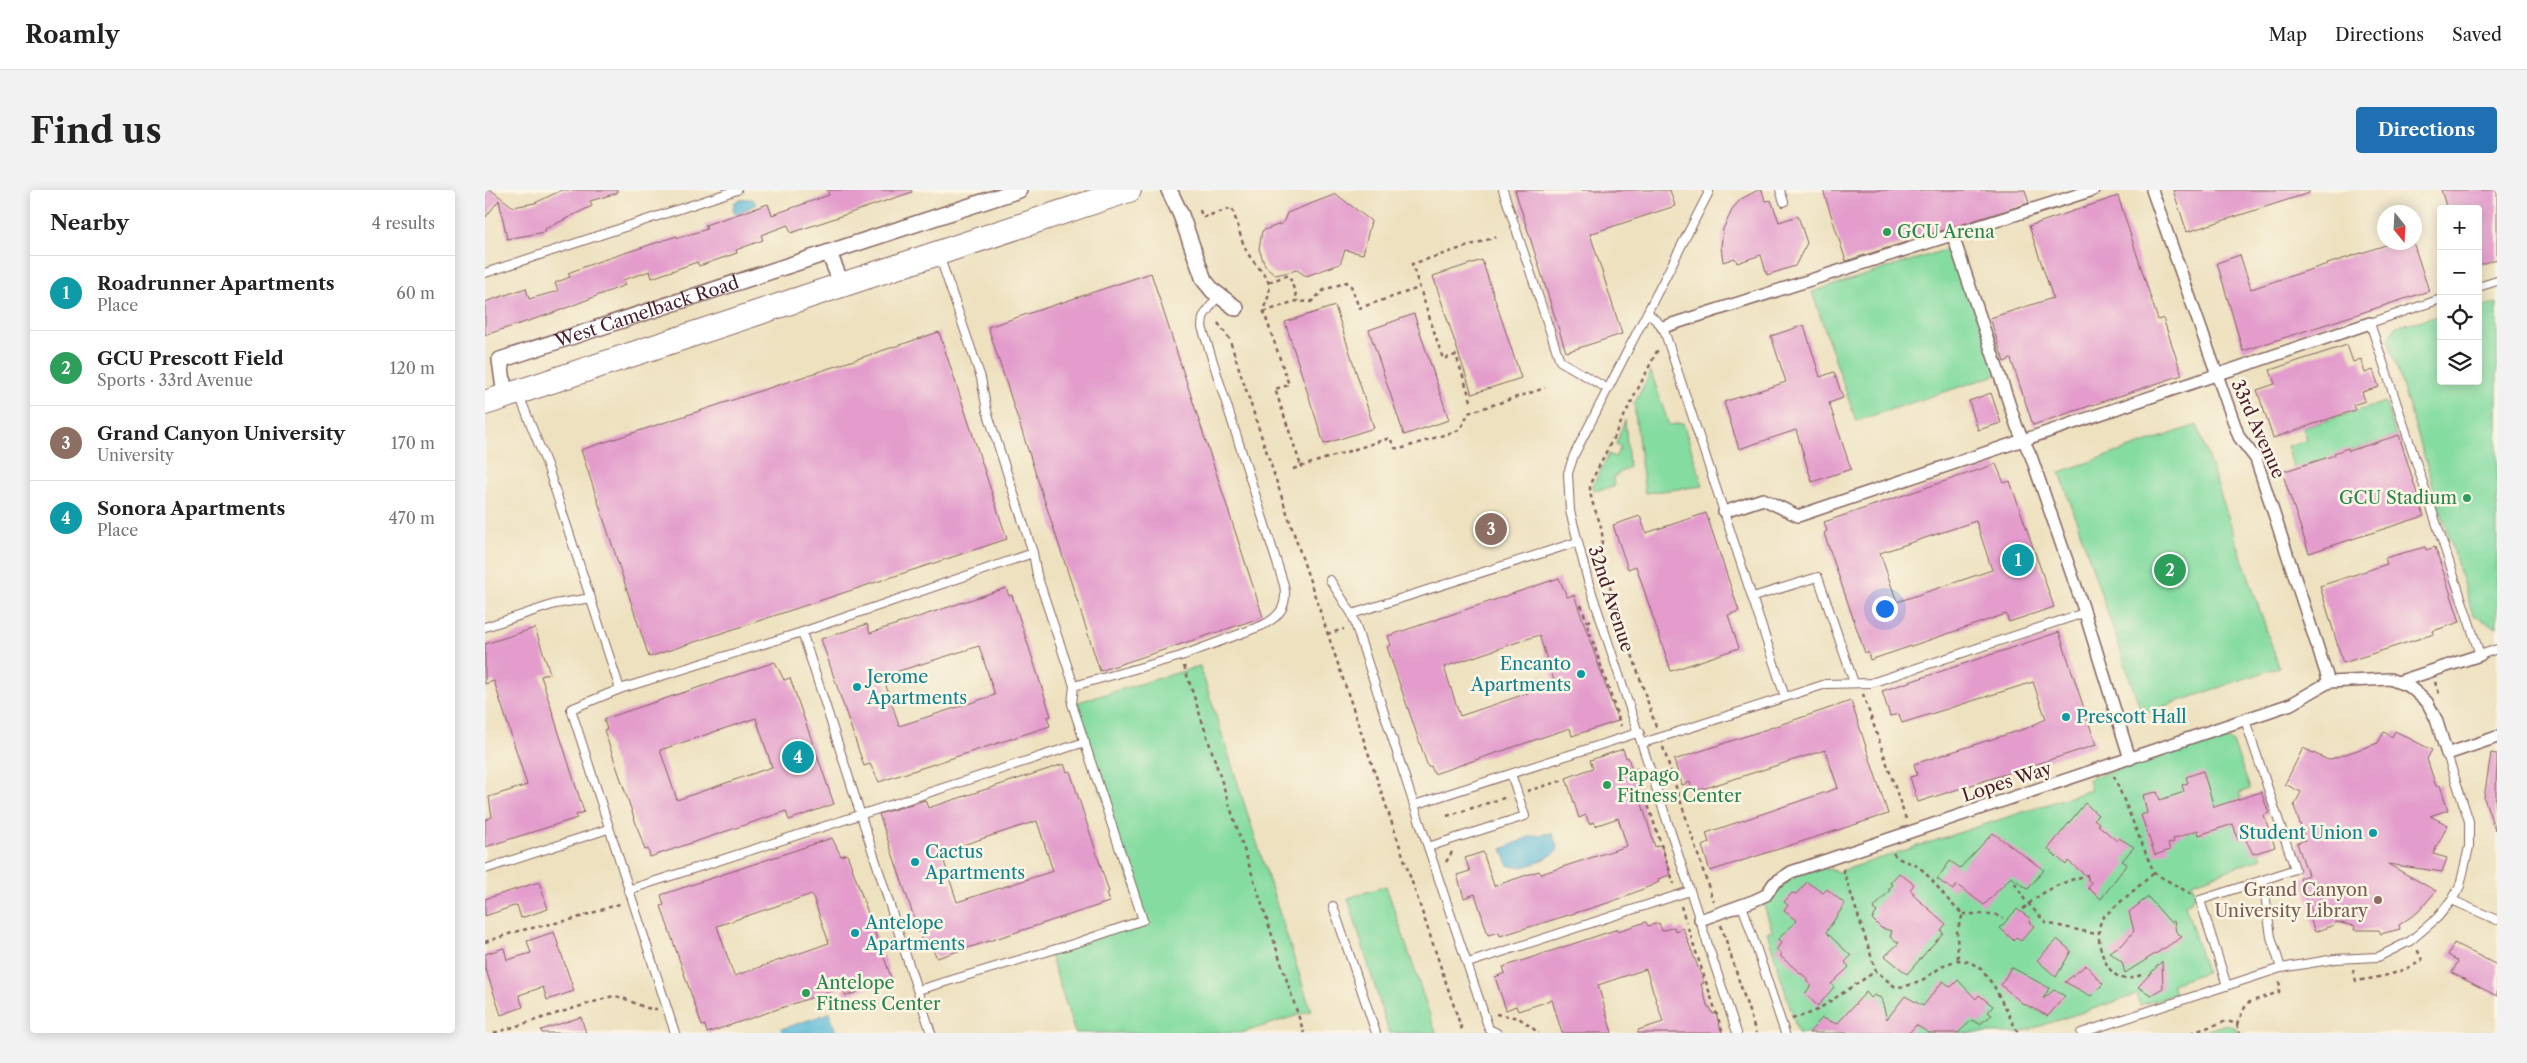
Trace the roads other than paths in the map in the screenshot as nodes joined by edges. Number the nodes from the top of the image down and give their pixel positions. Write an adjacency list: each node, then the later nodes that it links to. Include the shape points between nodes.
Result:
1 (737, 190): 14 (lane)
2 (1019, 190): 12 (street, West Camelback Road)
3 (1129, 190): 13 (main road, West Camelback Road)
4 (1169, 190): 18 (street, via 1202,275)
5 (1503, 190): 25 (lane, via 1561,361)
6 (1707, 190): 21 (lane, 32nd Avenue, via 1709,192)
7 (1780, 190): 10 (lane)
8 (2093, 190): 11 (street)
9 (2151, 190): 24 (street, 33rd Avenue)
10 (1784, 202)
11 (1952, 233): 23 (street); 27 (street)
12 (829, 253): 16 (street); 26 (street, West Camelback Road, via 500,360)
13 (939, 253): 16 (main road, West Camelback Road); 30 (lane, via 981,378 987,411)
14 (485, 273)
15 (2497, 281): 17 (lane)
16 (842, 285): 26 (main road, West Camelback Road)
17 (2482, 286)
18 (1219, 294): 20 (street); 43 (lane, via 1203,318 1202,327 1286,595 1280,613 1273,620 1181,656)
19 (2437, 301): 22 (lane)
20 (1236, 308)
21 (1648, 313): 23 (lane); 25 (lane, 32nd Avenue)
22 (2371, 323): 24 (street); 39 (lane)
23 (1664, 331): 28 (lane)
24 (2216, 375): 27 (street); 40 (street, 33rd Avenue, via 2239,437 2256,459)
25 (1608, 389): 29 (lane, 32nd Avenue, via 1573,456 1568,473 1567,498)
26 (502, 397): 33 (lane, via 547,465)
27 (2022, 440): 28 (street, via 1797,516 1763,500); 34 (street, via 2031,456)
28 (1724, 512): 32 (lane)
29 (1577, 542): 35 (lane); 47 (lane, 32nd Avenue)
30 (1033, 553): 37 (lane); 43 (lane, via 1037,575)
31 (1330, 580): 35 (lane)
32 (1753, 597): 42 (lane, via 1819,577); 45 (lane)
33 (591, 598): 36 (lane, via 555,604); 44 (lane)
34 (2084, 613): 42 (lane, via 1871,683); 52 (street)
35 (1352, 614): 54 (lane)
36 (485, 627)
37 (802, 632): 44 (lane); 55 (lane)
38 (2497, 649): 39 (lane)
39 (2480, 655): 41 (street)
40 (2329, 682): 41 (street, via 2366,679); 46 (street, Lopes Way, via 2291,704)
41 (2398, 682): 51 (street, via 2410,687 2427,702)
42 (1857, 683): 45 (lane, via 1826,684)
43 (1074, 686): 49 (lane, via 1072,704)
44 (620, 688): 56 (lane, via 571,709)
45 (1785, 697): 50 (lane)
46 (2245, 720): 52 (street, Lopes Way); 59 (lane, via 2295,869)
47 (1640, 732): 50 (lane, 32nd Avenue); 53 (lane)
48 (2497, 737): 51 (street)
49 (1085, 742): 55 (lane); 70 (lane, via 1143,920)
50 (1643, 743): 61 (lane, 32nd Avenue)
51 (2447, 754): 62 (lane, via 2469,821 2469,847 2460,886)
52 (2130, 759): 63 (street, Lopes Way, via 1791,872 1774,883 1766,895)
53 (1511, 774): 54 (lane); 57 (lane, via 1525,816)
54 (1414, 805): 57 (lane)
55 (861, 814): 60 (lane); 70 (lane)
56 (607, 829): 58 (lane); 60 (lane)
57 (1428, 847): 67 (lane)
58 (485, 869)
59 (2263, 880): 68 (lane, via 2271,937); 69 (lane, via 2200,900)
60 (628, 890): 71 (lane)
61 (1690, 891): 65 (lane, 32nd Avenue); 67 (lane)
62 (2452, 900): 66 (lane); 68 (lane, via 2410,941 2378,957)
63 (1741, 905): 65 (street, Lopes Way); 76 (lane)
64 (1333, 906): 73 (lane)
65 (1700, 920): 75 (lane, 32nd Avenue)
66 (2497, 920)
67 (1468, 963): 74 (lane, via 1489,1029)
68 (2281, 968): 69 (lane)
69 (2227, 986): 77 (lane)
70 (917, 990): 72 (lane)
71 (675, 1033)
72 (931, 1033)
73 (1376, 1033)
74 (1497, 1033)
75 (1737, 1033)
76 (1785, 1033)
77 (2081, 1033)

